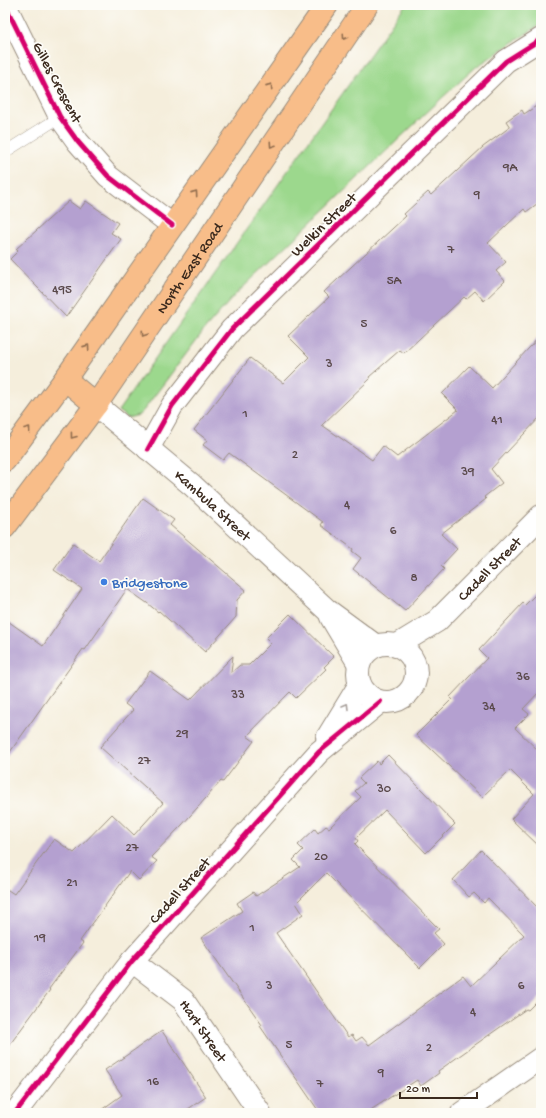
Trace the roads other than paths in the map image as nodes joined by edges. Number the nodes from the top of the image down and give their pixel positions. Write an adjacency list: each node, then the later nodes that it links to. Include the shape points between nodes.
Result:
1 (5, 5): 5 (street, Gilles Crescent)
2 (327, 5): 7 (highway, one-way to 2)
3 (367, 5): 9 (highway, North East Road, one-way to 9)
4 (541, 39): 10 (street, Welkin Street, via 506,62 232,329 172,406)
5 (60, 117): 6 (lane); 7 (street, Gilles Crescent, via 108,176)
6 (5, 152)
7 (172, 224): 8 (highway, one-way to 7)
8 (65, 379): 9 (highway); 11 (highway, one-way to 8)
9 (96, 405): 10 (street, Kambula Street); 13 (highway, North East Road, one-way to 13)
10 (148, 449): 14 (street, Kambula Street, via 192,485)
11 (5, 460)
12 (541, 516): 15 (street, Cadell Street)
13 (5, 527)
14 (327, 610): 16 (street, Kambula Street); 18 (street, Kambula Street)
15 (437, 621): 16 (street, Cadell Street); 17 (street, Cadell Street)
16 (386, 646): 17 (street, via 405,651); 18 (street, via 364,655)
17 (415, 666): 19 (street, via 416,676 408,694 400,700)
18 (359, 674): 19 (street, via 365,693); 20 (street, Cadell Street, one-way to 18)
19 (380, 702): 20 (street, Cadell Street)
20 (319, 752): 21 (street, Cadell Street)
21 (132, 961): 23 (street, Cadell Street); 24 (street, Hart Street, via 183,1000)
22 (541, 1058): 25 (street)
23 (15, 1113)
24 (260, 1113)
25 (462, 1113)

